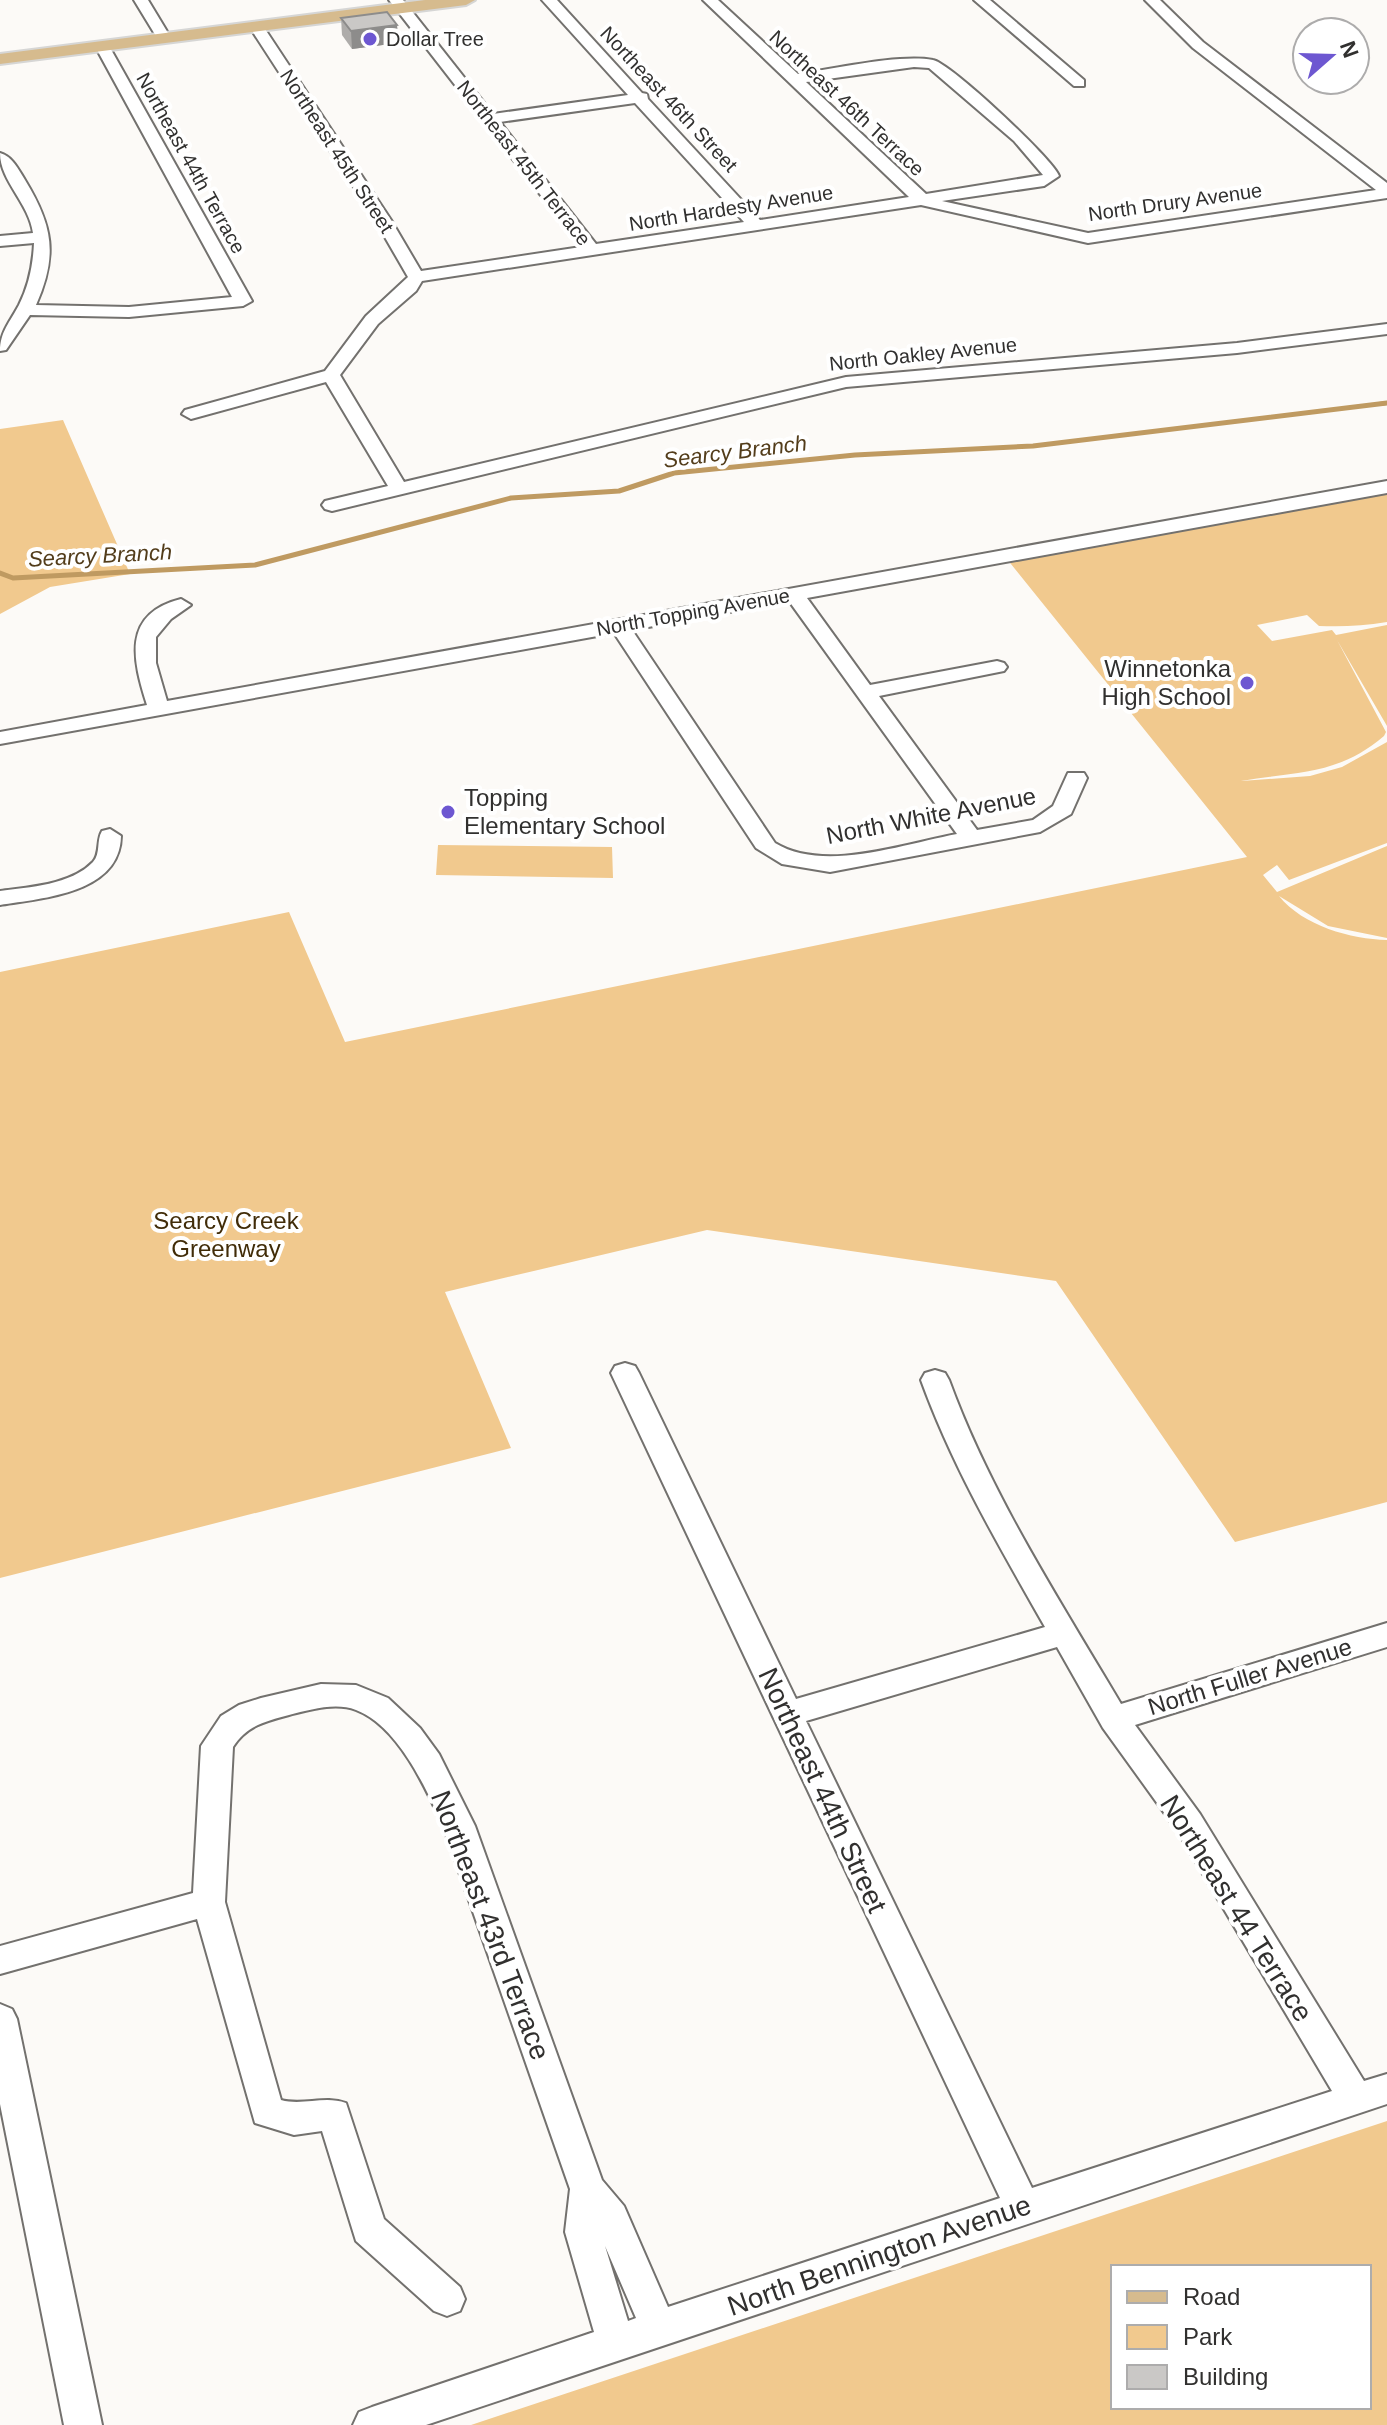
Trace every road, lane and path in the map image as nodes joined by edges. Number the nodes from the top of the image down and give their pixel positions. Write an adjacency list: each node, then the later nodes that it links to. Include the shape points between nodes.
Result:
1 (141, 0): 9 (street, Northeast 44th Terrace)
2 (466, 0): 7 (main road)
3 (549, 0): 14 (street, Northeast 46th Street)
4 (710, 0): 12 (street, Northeast 46th Terrace)
5 (981, 0): 13 (street)
6 (1152, 0): 17 (street, via 1198,45)
7 (399, 4): 8 (main road); 15 (street, Northeast 45th Terrace)
8 (256, 26): 9 (main road); 23 (street, Northeast 45th Street)
9 (164, 38): 10 (main road)
10 (102, 46): 11 (main road); 24 (street, Northeast 44th Terrace, via 243,301 129,312)
11 (0, 59)
12 (797, 79): 18 (street, Northeast 46th Terrace); 18 (street, North Hardesty Avenue, via 927,62 1019,138 1051,176)
13 (1079, 83)
14 (642, 97): 15 (street); 19 (street, Northeast 46th Street)
15 (491, 119): 22 (street, Northeast 45th Terrace)
16 (3, 163): 20 (street, via 40,225)
17 (1387, 192): 18 (street, North Drury Avenue, via 1088,238)
18 (925, 200): 19 (street, North Hardesty Avenue)
19 (757, 226): 22 (street, North Hardesty Avenue)
20 (40, 237): 21 (street); 24 (street, via 37,284)
21 (0, 241)
22 (593, 251): 23 (street, North Hardesty Avenue)
23 (416, 277): 27 (street, via 372,320)
24 (25, 310): 26 (street)
25 (1387, 329): 30 (street, North Oakley Avenue, via 1237,348 846,382)
26 (0, 346)
27 (331, 375): 28 (street); 30 (street)
28 (191, 414)
29 (1387, 487): 32 (street, North Topping Avenue)
30 (399, 489): 31 (street, North Oakley Avenue)
31 (332, 505)
32 (794, 594): 34 (street, North Topping Avenue); 36 (street)
33 (181, 605): 37 (street, via 154,623 143,643)
34 (619, 626): 37 (street, North Topping Avenue); 41 (street, North White Avenue, via 775,853 830,865)
35 (997, 667): 36 (street)
36 (865, 692): 41 (street)
37 (159, 709): 38 (street, North Topping Avenue)
38 (0, 738)
39 (1076, 778): 41 (street, North White Avenue, via 1054,818)
40 (110, 836): 42 (street, via 106,862 82,879)
41 (972, 839)
42 (0, 898)
43 (625, 1373): 47 (street, Northeast 44th Street)
44 (935, 1380): 45 (street, via 955,1435 996,1516)
45 (1064, 1633): 47 (street); 48 (street)
46 (1387, 1635): 48 (street, North Fuller Avenue)
47 (787, 1714): 54 (street, Northeast 44th Street)
48 (1114, 1719): 52 (street, Northeast 44 Terrace)
49 (209, 1902): 50 (street); 53 (street, Northeast 43rd Terrace, via 217,1746 227,1727 243,1715 326,1693 351,1695 388,1715 426,1760 457,1822); 55 (street, Northeast 43rd Terrace, via 267,2112 294,2119 334,2114 369,2229)
50 (0, 1960)
51 (0, 2019): 58 (street)
52 (1372, 2094): 54 (street, North Bennington Avenue)
53 (588, 2189): 56 (street, Northeast 43rd Terrace, via 611,2218); 57 (street, Northeast 43rd Terrace, via 583,2232)
54 (1022, 2206): 56 (street, North Bennington Avenue)
55 (447, 2299)
56 (660, 2330): 57 (street, North Bennington Avenue)
57 (616, 2344): 59 (street, North Bennington Avenue)
58 (83, 2425)
59 (372, 2425)

